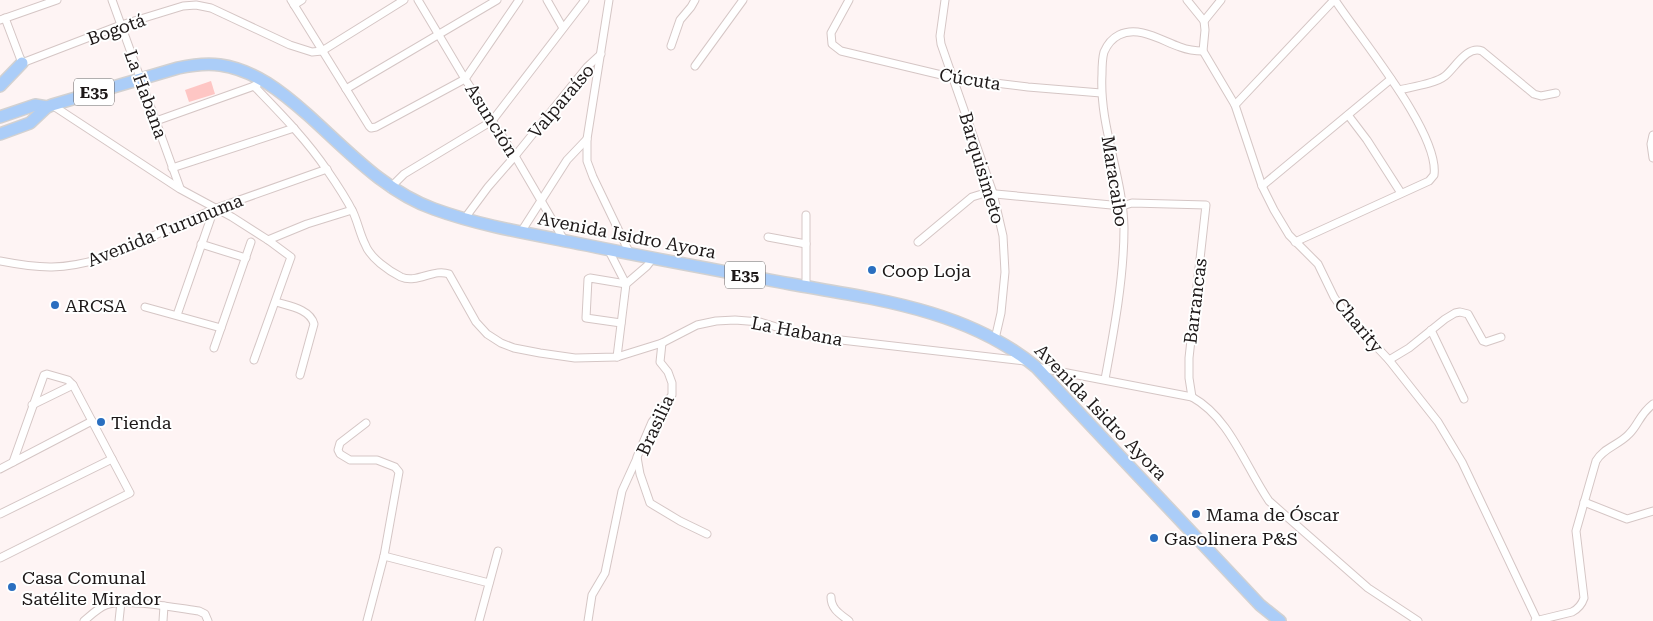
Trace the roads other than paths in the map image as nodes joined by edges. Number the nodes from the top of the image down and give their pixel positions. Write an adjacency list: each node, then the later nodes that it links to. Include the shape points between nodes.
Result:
1 (57, 0): 19 (street)
2 (112, 0): 21 (street, La Habana)
3 (302, 0): 18 (street)
4 (404, 0): 25 (street)
5 (418, 0): 23 (street, Asunción)
6 (497, 0): 23 (street)
7 (519, 0): 32 (street)
8 (547, 0): 22 (street)
9 (585, 0): 22 (street)
10 (609, 0): 27 (street)
11 (695, 0): 24 (street, via 680,20)
12 (744, 0): 29 (street)
13 (848, 0): 31 (street, Cúcuta, via 831,33 832,44 841,51)
14 (945, 0): 31 (street, Barquisimeto, via 940,36)
15 (1187, 0): 20 (street)
16 (1221, 0): 20 (street)
17 (1334, 0): 33 (street); 41 (street)
18 (293, 2): 25 (street)
19 (2, 19): 28 (street)
20 (1204, 21): 26 (street)
21 (121, 26): 25 (street, Bogotá, via 183,6 196,5 211,8 290,45 312,52); 28 (street, Bogotá); 30 (street, La Habana)
22 (563, 28): 46 (street)
23 (440, 34): 32 (street, Asunción); 37 (street)
24 (670, 46)
25 (322, 51): 37 (street)
26 (1203, 51): 40 (street, Maracaibo, via 1182,48 1141,32 1117,36 1104,52); 41 (street, Charity)
27 (602, 54): 51 (street); 52 (street, Valparaíso, via 587,67)
28 (22, 63): 35 (main road)
29 (695, 66)
30 (140, 78): 34 (main road, Avenida Isidro Ayora / E35, via 198,64 242,70); 42 (main road, Avenida Isidro Ayora / E35); 45 (street, La Habana)
31 (954, 78): 40 (street, Cúcuta); 59 (street, Barquisimeto)
32 (465, 79): 37 (street, via 372,128); 46 (street, Asunción)
33 (1391, 79): 38 (street); 43 (street)
34 (266, 82): 36 (street); 57 (main road, Avenida Isidro Ayora / E35)
35 (0, 86)
36 (254, 86): 45 (street); 48 (street)
37 (346, 89)
38 (1399, 90): 39 (street, via 1444,78 1475,49 1482,51 1534,94); 60 (street, via 1420,125 1434,164 1434,175 1429,181)
39 (1556, 93)
40 (1101, 94): 62 (street, Maracaibo)
41 (1235, 105): 56 (street, Charity)
42 (48, 107): 44 (main road, Avenida Isidro Ayora / E35, via 35,105); 47 (main road); 49 (main road, Avenida Isidro Ayora / E35, via 30,123); 58 (street, La Habana)
43 (1348, 115): 56 (street); 60 (street)
44 (0, 117)
45 (156, 121): 54 (street, La Habana)
46 (492, 121): 52 (street, Asunción); 57 (street, via 404,174)
47 (0, 125)
48 (294, 128): 54 (street); 55 (street)
49 (0, 134)
50 (1653, 136): 53 (street)
51 (587, 139): 61 (street, via 567,160); 77 (street, via 587,161)
52 (515, 156): 61 (street, Asunción); 66 (street, Valparaíso)
53 (1653, 158)
54 (172, 168): 58 (street, La Habana)
55 (327, 169): 63 (street, Avenida Turunuma); 64 (street)
56 (1262, 186): 73 (street, Charity)
57 (390, 188): 66 (main road, Avenida Isidro Ayora / E35, via 432,208)
58 (180, 189): 63 (street, La Habana)
59 (992, 193): 62 (street); 72 (street, via 972,197); 90 (street, Barquisimeto, via 1006,263)
60 (1401, 194): 73 (street)
61 (542, 201): 67 (street); 70 (street, Asunción)
62 (1122, 206): 98 (street, Maracaibo, via 1122,259); 100 (street, Barrancas, via 1132,203 1206,205 1188,358)
63 (214, 209): 69 (street, La Habana); 74 (street); 80 (street, Avenida Turunuma, via 86,263 68,267 30,267)
64 (352, 210): 69 (street); 93 (street, La Habana, via 368,252 407,279 441,272 452,276 476,322 487,334 508,346 576,358)
65 (806, 215): 75 (street)
66 (464, 218): 67 (main road, Avenida Isidro Ayora / E35)
67 (521, 232): 70 (main road, Avenida Isidro Ayora / E35)
68 (768, 237): 75 (street)
69 (268, 240): 83 (street, La Habana, via 291,257)
70 (564, 240): 76 (main road, Avenida Isidro Ayora / E35)
71 (252, 242): 78 (street)
72 (918, 242)
73 (1295, 242): 95 (street, Charity, via 1318,264 1345,313)
74 (201, 244): 78 (street); 85 (street)
75 (806, 244): 82 (street)
76 (608, 249): 77 (main road, Avenida Isidro Ayora / E35); 81 (street)
77 (630, 254): 79 (main road, Avenida Isidro Ayora / E35)
78 (246, 258): 87 (street)
79 (652, 258): 81 (street); 82 (main road, Avenida Isidro Ayora / E35)
80 (0, 261)
81 (626, 284): 86 (street); 86 (street, via 588,279 586,318)
82 (806, 286): 90 (main road, Avenida Isidro Ayora / E35, via 914,308 967,326)
83 (276, 302): 94 (street); 97 (street, via 306,312 314,324)
84 (145, 307): 85 (street)
85 (177, 315): 87 (street)
86 (621, 323): 93 (street)
87 (221, 328): 92 (street)
88 (1431, 330): 89 (street, via 1460,312 1470,316 1483,341); 95 (street); 101 (street)
89 (1501, 337)
90 (995, 340): 96 (main road, Avenida Isidro Ayora / E35)
91 (662, 343): 93 (street, La Habana); 96 (street, La Habana, via 697,326 735,320 760,322 806,336); 106 (street, Brasilia, via 660,362 668,372 672,395 652,422)
92 (214, 348)
93 (617, 358)
94 (254, 360)
95 (1389, 360): 131 (street, Charity, via 1438,422 1462,462)
96 (1033, 364): 98 (street, La Habana); 129 (main road, Avenida Isidro Ayora / E35, via 1260,605)
97 (300, 375)
98 (1105, 379): 100 (street, La Habana)
99 (73, 385): 103 (street); 103 (street, via 68,380 45,374); 104 (street)
100 (1192, 396): 130 (street, La Habana, via 1216,415 1269,501 1368,588)
101 (1464, 398)
102 (1653, 404): 110 (street, via 1642,413 1628,436 1598,457)
103 (32, 405): 108 (street)
104 (92, 421): 107 (street); 108 (street)
105 (366, 423): 115 (street, via 340,443 338,450 350,460 374,459 399,470)
106 (637, 457): 113 (street, Brasilia, via 650,503); 127 (street, via 622,491 605,573 592,595)
107 (112, 459): 112 (street); 116 (street, via 130,493)
108 (13, 462): 109 (street)
109 (0, 469)
110 (1584, 502): 111 (street, via 1627,519); 131 (street, via 1575,537 1584,598 1572,612)
111 (1653, 511)
112 (0, 514)
113 (707, 534)
114 (498, 551): 117 (street)
115 (384, 556): 117 (street); 125 (street)
116 (0, 558)
117 (489, 583): 126 (street)
118 (831, 597): 128 (street, via 831,604)
119 (122, 602): 120 (street); 122 (street, via 106,605); 123 (street)
120 (164, 606): 121 (street, via 198,611); 124 (street)
121 (208, 620)
122 (84, 621)
123 (119, 621)
124 (163, 621)
125 (367, 621)
126 (479, 621)
127 (588, 621)
128 (849, 621)
129 (1280, 621)
130 (1418, 621)
131 (1536, 621)

